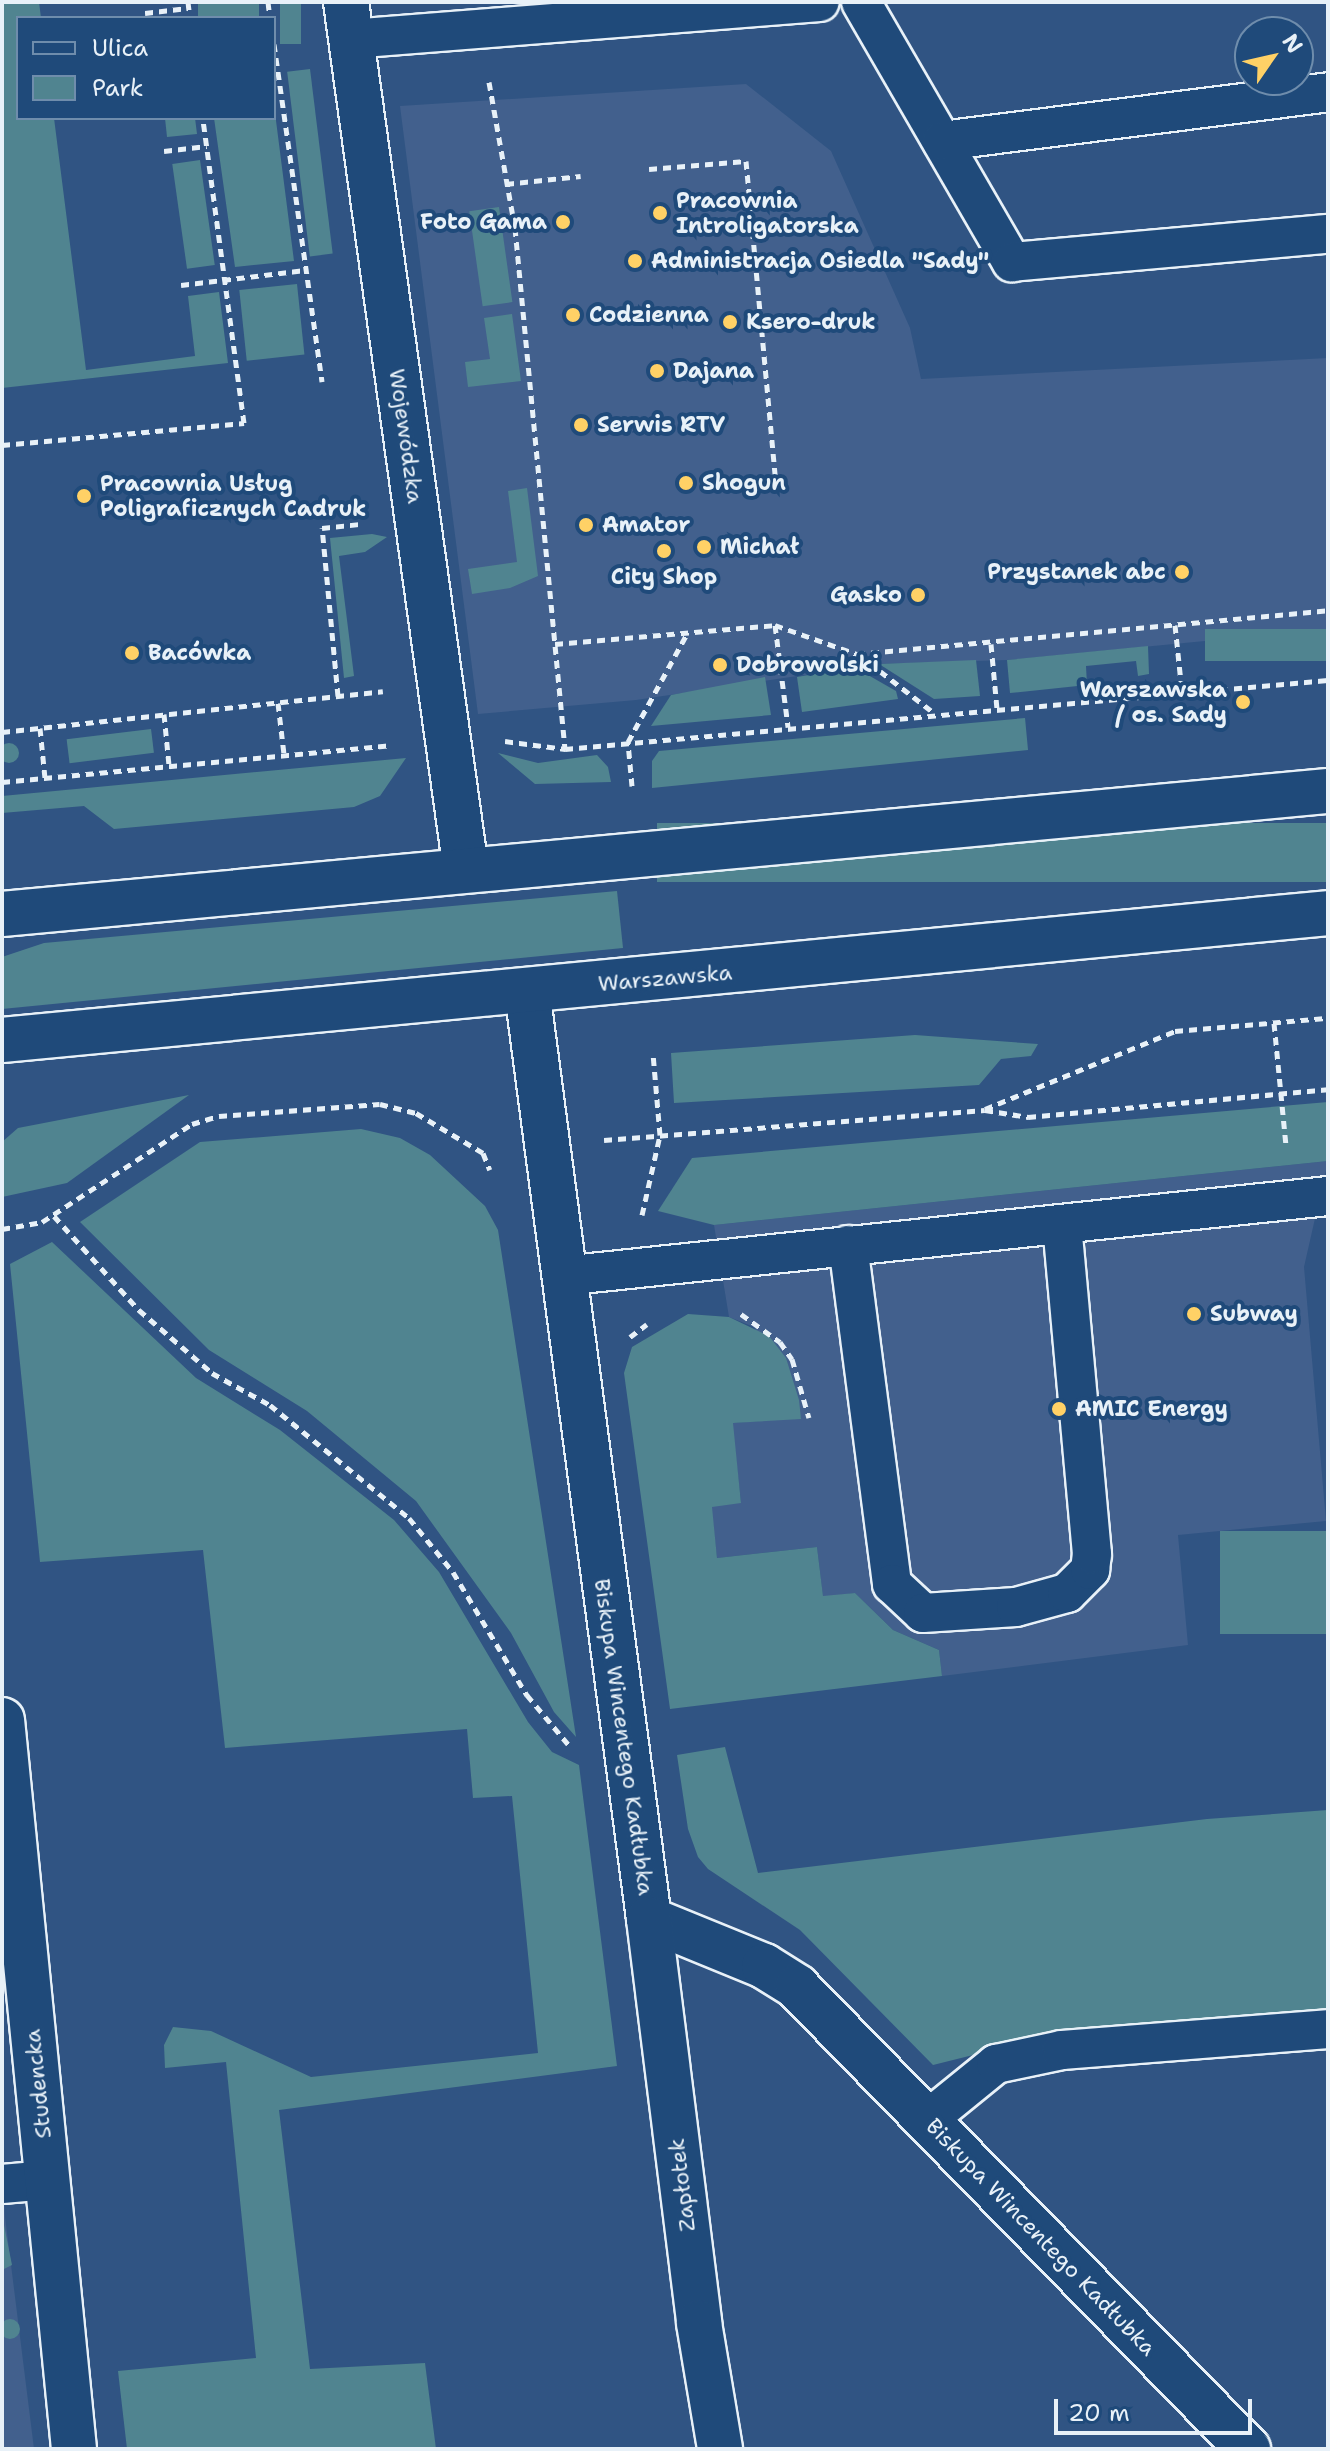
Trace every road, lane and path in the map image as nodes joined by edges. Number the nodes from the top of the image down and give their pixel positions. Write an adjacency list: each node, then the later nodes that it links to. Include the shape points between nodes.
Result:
1 (820, 2): 5 (lane)
2 (861, 2): 10 (lane)
3 (188, 5): 4 (path)
4 (145, 13)
5 (348, 20): 23 (street, Wojewódzka)
6 (276, 69): 17 (path)
7 (1328, 92): 10 (lane)
8 (491, 93): 15 (path)
9 (203, 120): 11 (path)
10 (942, 141): 16 (lane, via 1012,262)
11 (207, 146): 12 (path); 18 (path)
12 (164, 151)
13 (649, 169): 22 (path, via 746,161)
14 (581, 176): 15 (path)
15 (506, 184): 28 (path, via 515,228)
16 (1328, 234)
17 (305, 270): 18 (path); 20 (path)
18 (225, 279): 19 (path); 21 (path, via 244,423)
19 (181, 285)
20 (322, 382)
21 (2, 445)
22 (776, 485)
23 (418, 518): 32 (street, Wojewódzka); 34 (path, via 322,528)
24 (1328, 610): 26 (path)
25 (775, 625): 27 (path); 30 (path); 39 (path)
26 (1175, 625): 29 (path); 33 (path)
27 (687, 633): 28 (path); 43 (path)
28 (555, 644): 45 (path)
29 (991, 644): 30 (path); 36 (path)
30 (857, 654): 37 (path)
31 (1328, 680): 33 (path)
32 (441, 685): 34 (path); 52 (street, Wojewódzka)
33 (1182, 693): 36 (path)
34 (338, 696): 35 (path)
35 (278, 703): 38 (path); 46 (path)
36 (997, 709): 37 (path)
37 (934, 713): 39 (path)
38 (164, 714): 40 (path); 47 (path)
39 (788, 727): 43 (path)
40 (40, 728): 41 (path); 48 (path)
41 (2, 732)
42 (499, 741): 45 (path)
43 (628, 742): 45 (path); 50 (path)
44 (400, 744): 46 (path)
45 (565, 749)
46 (284, 754): 47 (path)
47 (169, 765): 48 (path)
48 (45, 778): 49 (path)
49 (2, 782)
50 (632, 786)
51 (1328, 791): 52 (street)
52 (466, 870): 54 (street)
53 (1328, 913): 55 (street, Warszawska)
54 (2, 914)
55 (527, 991): 58 (street, Warszawska); 72 (street, Biskupa Wincentego Kadłubka)
56 (1328, 1018): 57 (path)
57 (1274, 1023): 61 (path); 62 (path, via 1175,1031)
58 (2, 1040)
59 (653, 1054): 63 (path)
60 (1328, 1089): 61 (path)
61 (1281, 1094): 62 (path, via 1028,1117); 66 (path)
62 (985, 1110): 63 (path)
63 (660, 1135): 64 (path); 67 (path)
64 (588, 1141)
65 (494, 1152): 68 (path, via 483,1153 437,1123 380,1104 219,1116 192,1124)
66 (1310, 1197): 69 (lane)
67 (641, 1207)
68 (54, 1216): 70 (path); 78 (path, via 139,1310 212,1373 270,1405 409,1518 453,1572 556,1735)
69 (1062, 1224): 71 (lane); 71 (lane, via 1092,1554 1090,1570 1067,1593 1016,1607 923,1613 892,1584)
70 (2, 1229)
71 (848, 1245): 72 (lane)
72 (562, 1276): 79 (street, Biskupa Wincentego Kadłubka)
73 (727, 1312): 76 (path, via 740,1314 780,1342 803,1385)
74 (656, 1318): 75 (path)
75 (624, 1344)
76 (809, 1418)
77 (2, 1720): 82 (street, Studencka)
78 (579, 1752)
79 (649, 1919): 81 (street, Biskupa Wincentego Kadłubka, via 780,1974); 85 (street, Zapłotek, via 699,2323)
80 (1328, 2029): 81 (lane, via 1062,2050 996,2064)
81 (927, 2120): 86 (street, Biskupa Wincentego Kadłubka)
82 (48, 2180): 83 (lane); 84 (street, Studencka)
83 (2, 2184)
84 (74, 2449)
85 (720, 2449)
86 (1248, 2449)

